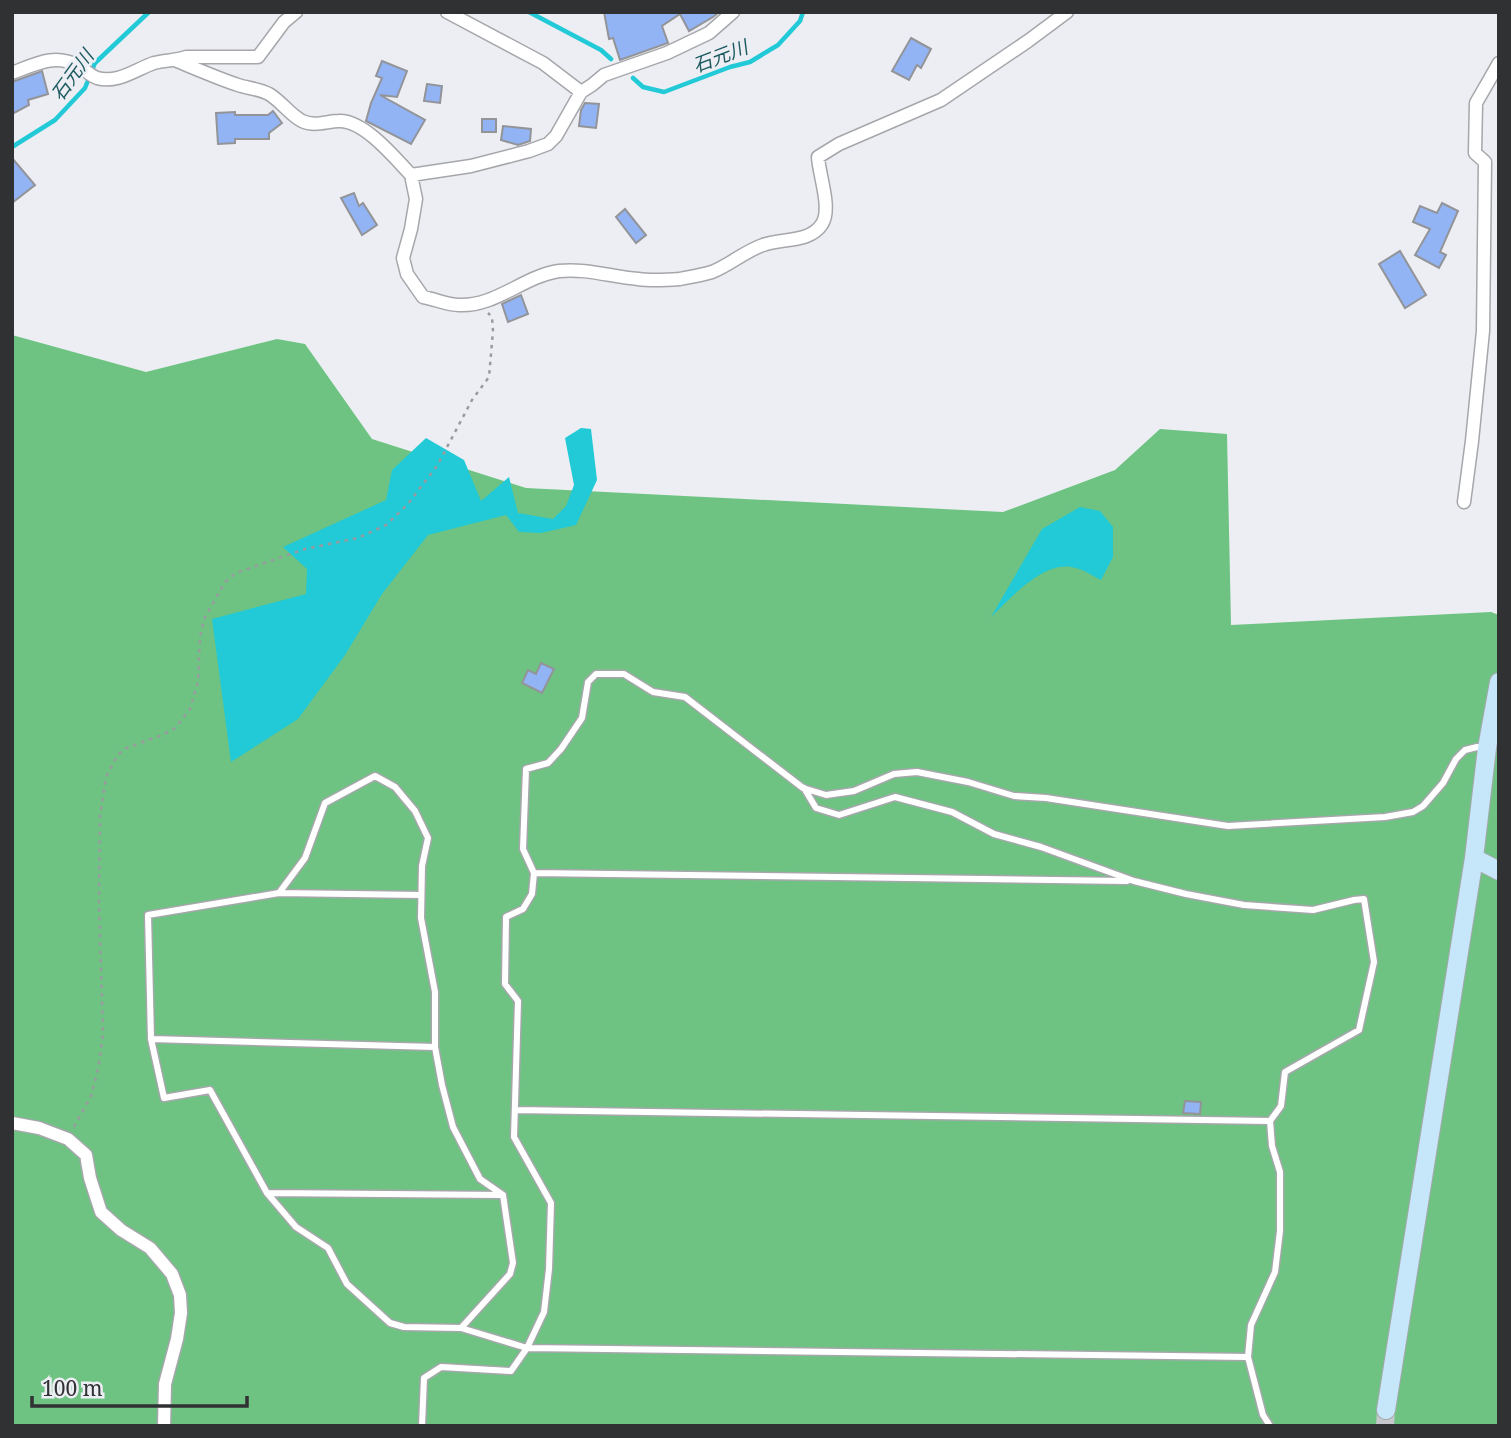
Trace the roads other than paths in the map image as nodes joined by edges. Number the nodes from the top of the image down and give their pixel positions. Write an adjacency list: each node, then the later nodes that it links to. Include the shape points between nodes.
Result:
1 (296, 12): 5 (street, via 258,57 186,57)
2 (447, 12): 8 (street, via 543,63)
3 (733, 12): 8 (street, via 709,33 604,75)
4 (1067, 12): 9 (street, via 941,100 818,157 827,211 822,224 812,233 763,245 711,272 680,279 639,280 558,271 477,304 458,305 423,296 407,274 403,258 416,199)
5 (177, 61): 7 (street, via 155,63 112,79 96,78 57,59); 9 (street, via 267,93 306,123 341,120 352,124 372,134)
6 (1499, 63): 10 (street, via 1476,103 1475,153 1485,162 1483,331)
7 (12, 74)
8 (581, 92): 9 (street, via 548,144 471,166)
9 (411, 175)
10 (1464, 502)
11 (1499, 682): 12 (street)
12 (1487, 748): 13 (lane, via 1465,750 1423,806 1385,817 1228,826 1014,796 916,772 894,774 853,791 826,795); 14 (street)
13 (803, 788): 16 (lane, via 685,697 653,692 624,674 596,674 587,682 582,718 562,749 548,763 526,769 523,849); 17 (lane, via 816,808 839,815 895,797 952,812 994,834)
14 (1474, 858): 15 (street); 30 (street)
15 (1499, 872)
16 (534, 873): 17 (lane); 22 (lane, via 532,894 523,909 506,917 505,984 518,1001)
17 (1134, 881): 23 (lane, via 1244,905 1313,910 1364,899 1374,962 1359,1030 1285,1072 1281,1106)
18 (279, 893): 19 (lane); 19 (lane, via 305,858 326,803 375,776 395,787 415,811 428,838); 20 (lane, via 148,915)
19 (421, 895): 21 (lane, via 435,992)
20 (151, 1039): 21 (lane); 25 (lane, via 164,1098 210,1090)
21 (435, 1047): 26 (lane, via 453,1127 480,1179)
22 (516, 1110): 23 (lane); 28 (lane, via 514,1137 551,1203 544,1312)
23 (1270, 1121): 29 (lane, via 1280,1172 1280,1231 1275,1272 1251,1325)
24 (12, 1123): 31 (street, via 68,1139 86,1156 101,1212 150,1248 173,1274 181,1313 165,1384)
25 (267, 1193): 26 (lane); 27 (lane, via 296,1227 328,1248 347,1284 390,1323)
26 (503, 1195): 27 (lane, via 513,1264 510,1274)
27 (461, 1328): 28 (lane)
28 (527, 1348): 29 (lane); 32 (lane, via 511,1371 441,1367 424,1378)
29 (1248, 1357): 33 (lane)
30 (1386, 1410)
31 (164, 1426)
32 (422, 1426)
33 (1270, 1426)

